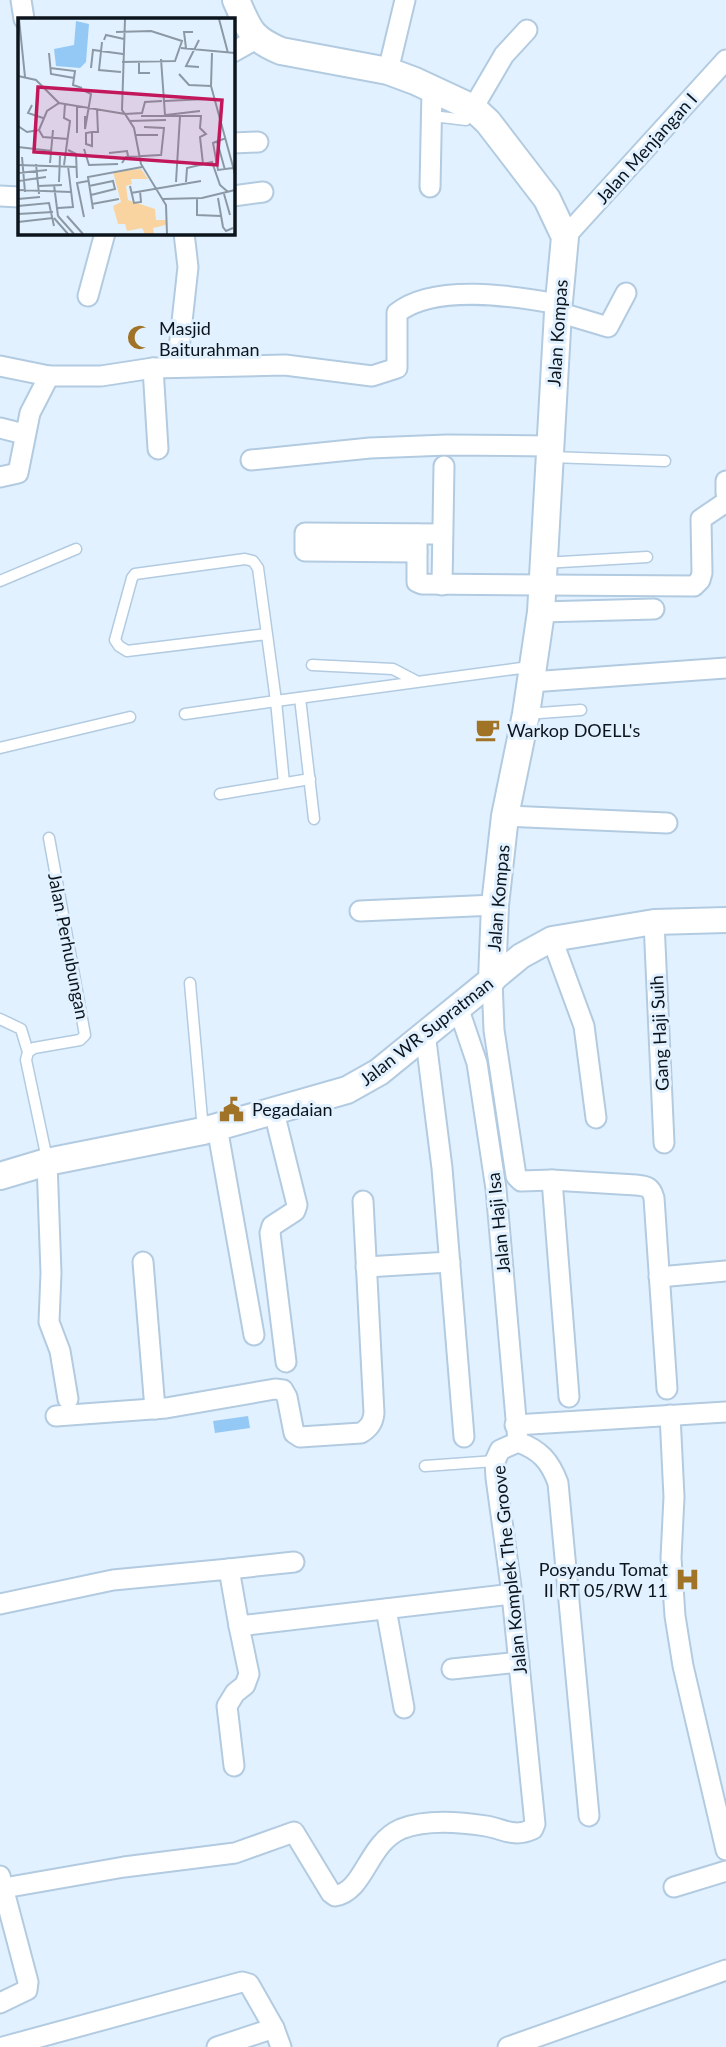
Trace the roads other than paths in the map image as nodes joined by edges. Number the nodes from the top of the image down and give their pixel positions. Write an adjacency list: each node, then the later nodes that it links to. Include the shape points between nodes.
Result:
1 (21, 0): 4 (street)
2 (236, 0): 6 (main road)
3 (405, 0): 9 (street)
4 (24, 18)
5 (527, 30): 11 (street, via 504,55)
6 (256, 39): 7 (street); 9 (main road, via 281,51)
7 (234, 51)
8 (726, 60): 22 (street, Jalan Menjangan I)
9 (388, 71): 10 (main road)
10 (432, 89): 11 (main road); 15 (street)
11 (473, 108): 12 (lane, via 466,120); 22 (main road, via 547,199)
12 (440, 117)
13 (258, 142): 14 (street)
14 (234, 143)
15 (430, 187)
16 (263, 192): 18 (street)
17 (0, 196): 19 (street)
18 (234, 196)
19 (18, 197)
20 (105, 234): 24 (street)
21 (184, 234): 28 (street, via 188,267)
22 (565, 237): 25 (main road, Jalan Kompas)
23 (626, 293): 25 (street, via 608,327)
24 (88, 296)
25 (558, 308): 28 (street, via 497,294 409,303 397,313 397,369 372,376 285,365); 33 (main road, Jalan Kompas)
26 (0, 366): 29 (street)
27 (153, 368): 28 (street); 29 (street, via 101,376); 32 (street)
28 (174, 368)
29 (50, 376): 31 (street, via 35,400)
30 (0, 428): 31 (street)
31 (24, 434): 37 (street, via 18,473)
32 (158, 449)
33 (549, 451): 34 (street, via 447,445); 35 (lane); 47 (main road, Jalan Kompas)
34 (251, 460)
35 (664, 461)
36 (444, 466): 41 (street)
37 (0, 477)
38 (726, 481): 39 (street)
39 (726, 493)
40 (726, 502): 47 (street, via 701,519 702,573 694,586)
41 (442, 534): 42 (street); 46 (street)
42 (417, 543): 42 (street, via 305,533 305,551); 46 (street, via 417,582)
43 (76, 549): 45 (lane)
44 (647, 557): 47 (lane)
45 (0, 581)
46 (442, 585): 47 (street)
47 (542, 587): 48 (street); 52 (main road, Jalan Kompas)
48 (654, 609)
49 (267, 634): 49 (lane, via 258,568 244,559 135,574 115,640 127,651); 55 (lane)
50 (312, 665): 53 (lane, via 393,668)
51 (726, 668): 52 (street)
52 (532, 675): 53 (lane); 58 (main road, Jalan Kompas)
53 (416, 681): 54 (lane)
54 (300, 698): 55 (lane); 61 (lane)
55 (276, 701): 57 (lane); 62 (lane)
56 (581, 710): 58 (lane)
57 (185, 714)
58 (526, 714): 64 (main road, Jalan Kompas)
59 (130, 717): 60 (lane)
60 (0, 748)
61 (310, 779): 62 (lane); 65 (lane)
62 (284, 783): 63 (lane)
63 (220, 794)
64 (505, 816): 66 (street); 68 (main road, Jalan Kompas)
65 (314, 819)
66 (667, 823)
67 (48, 838): 78 (lane, Jalan Perhubungan, via 85,1035)
68 (495, 905): 69 (street); 73 (main road, Jalan Kompas)
69 (360, 911)
70 (726, 920): 71 (street, Jalan WR Supratman)
71 (654, 922): 72 (street, Jalan WR Supratman); 82 (street, Gang Haji Suih)
72 (552, 939): 73 (street, Jalan WR Supratman); 80 (street, via 584,1026)
73 (492, 980): 75 (main road, Jalan WR Supratman); 85 (street, via 494,1030 516,1175 521,1181)
74 (190, 983): 81 (lane)
75 (458, 1007): 77 (main road, Jalan WR Supratman); 101 (street, Jalan Haji Isa, via 477,1063 496,1189)
76 (0, 1019): 78 (lane, via 21,1029)
77 (425, 1033): 79 (main road, Jalan WR Supratman, via 365,1081); 88 (street)
78 (28, 1052): 83 (lane)
79 (274, 1112): 81 (main road, Jalan WR Supratman); 93 (street, via 297,1205 270,1233)
80 (596, 1118)
81 (210, 1129): 83 (main road, Jalan WR Supratman); 92 (street)
82 (664, 1143)
83 (47, 1162): 84 (main road, Jalan WR Supratman); 96 (street, via 49,1322 60,1351)
84 (0, 1176)
85 (552, 1180): 91 (street, via 649,1188 654,1198); 95 (street)
86 (362, 1200): 89 (street)
87 (143, 1262): 97 (street)
88 (450, 1262): 89 (street); 102 (street)
89 (366, 1267): 97 (street, via 374,1413 368,1429 300,1437 293,1433 283,1390 275,1389)
90 (726, 1271): 91 (street)
91 (659, 1277): 94 (street)
92 (254, 1335)
93 (286, 1362)
94 (667, 1389)
95 (569, 1397)
96 (68, 1399)
97 (155, 1409): 100 (street)
98 (726, 1412): 99 (street)
99 (670, 1415): 101 (street); 116 (street, via 675,1616)
100 (56, 1416)
101 (516, 1434): 103 (street, Jalan Komplek The Groove); 115 (street, Jalan Komplek The Groove, via 540,1452 558,1483)
102 (464, 1437)
103 (495, 1461): 104 (lane); 107 (street, Jalan Komplek The Groove)
104 (425, 1466)
105 (294, 1562): 106 (street)
106 (229, 1569): 108 (street, via 113,1580); 110 (street)
107 (513, 1594): 109 (street); 111 (street, Jalan Komplek The Groove)
108 (0, 1604)
109 (386, 1609): 110 (street); 113 (street)
110 (239, 1626): 114 (street, via 249,1674 227,1706)
111 (519, 1662): 112 (street); 118 (street, Jalan Komplek The Groove, via 533,1829 511,1833 455,1823 420,1824 401,1830 374,1851 351,1888 335,1896 294,1832 235,1853)
112 (452, 1669)
113 (404, 1708)
114 (234, 1766)
115 (589, 1816)
116 (726, 1850)
117 (726, 1871): 119 (street)
118 (2, 1882): 121 (street, via 27,1990)
119 (674, 1886)
120 (726, 1970): 126 (street)
121 (0, 2003)
122 (274, 2028): 123 (street, via 249,1984 242,1982); 124 (street); 125 (street)
123 (3, 2047)
124 (217, 2047)
125 (281, 2047)
126 (508, 2047)

